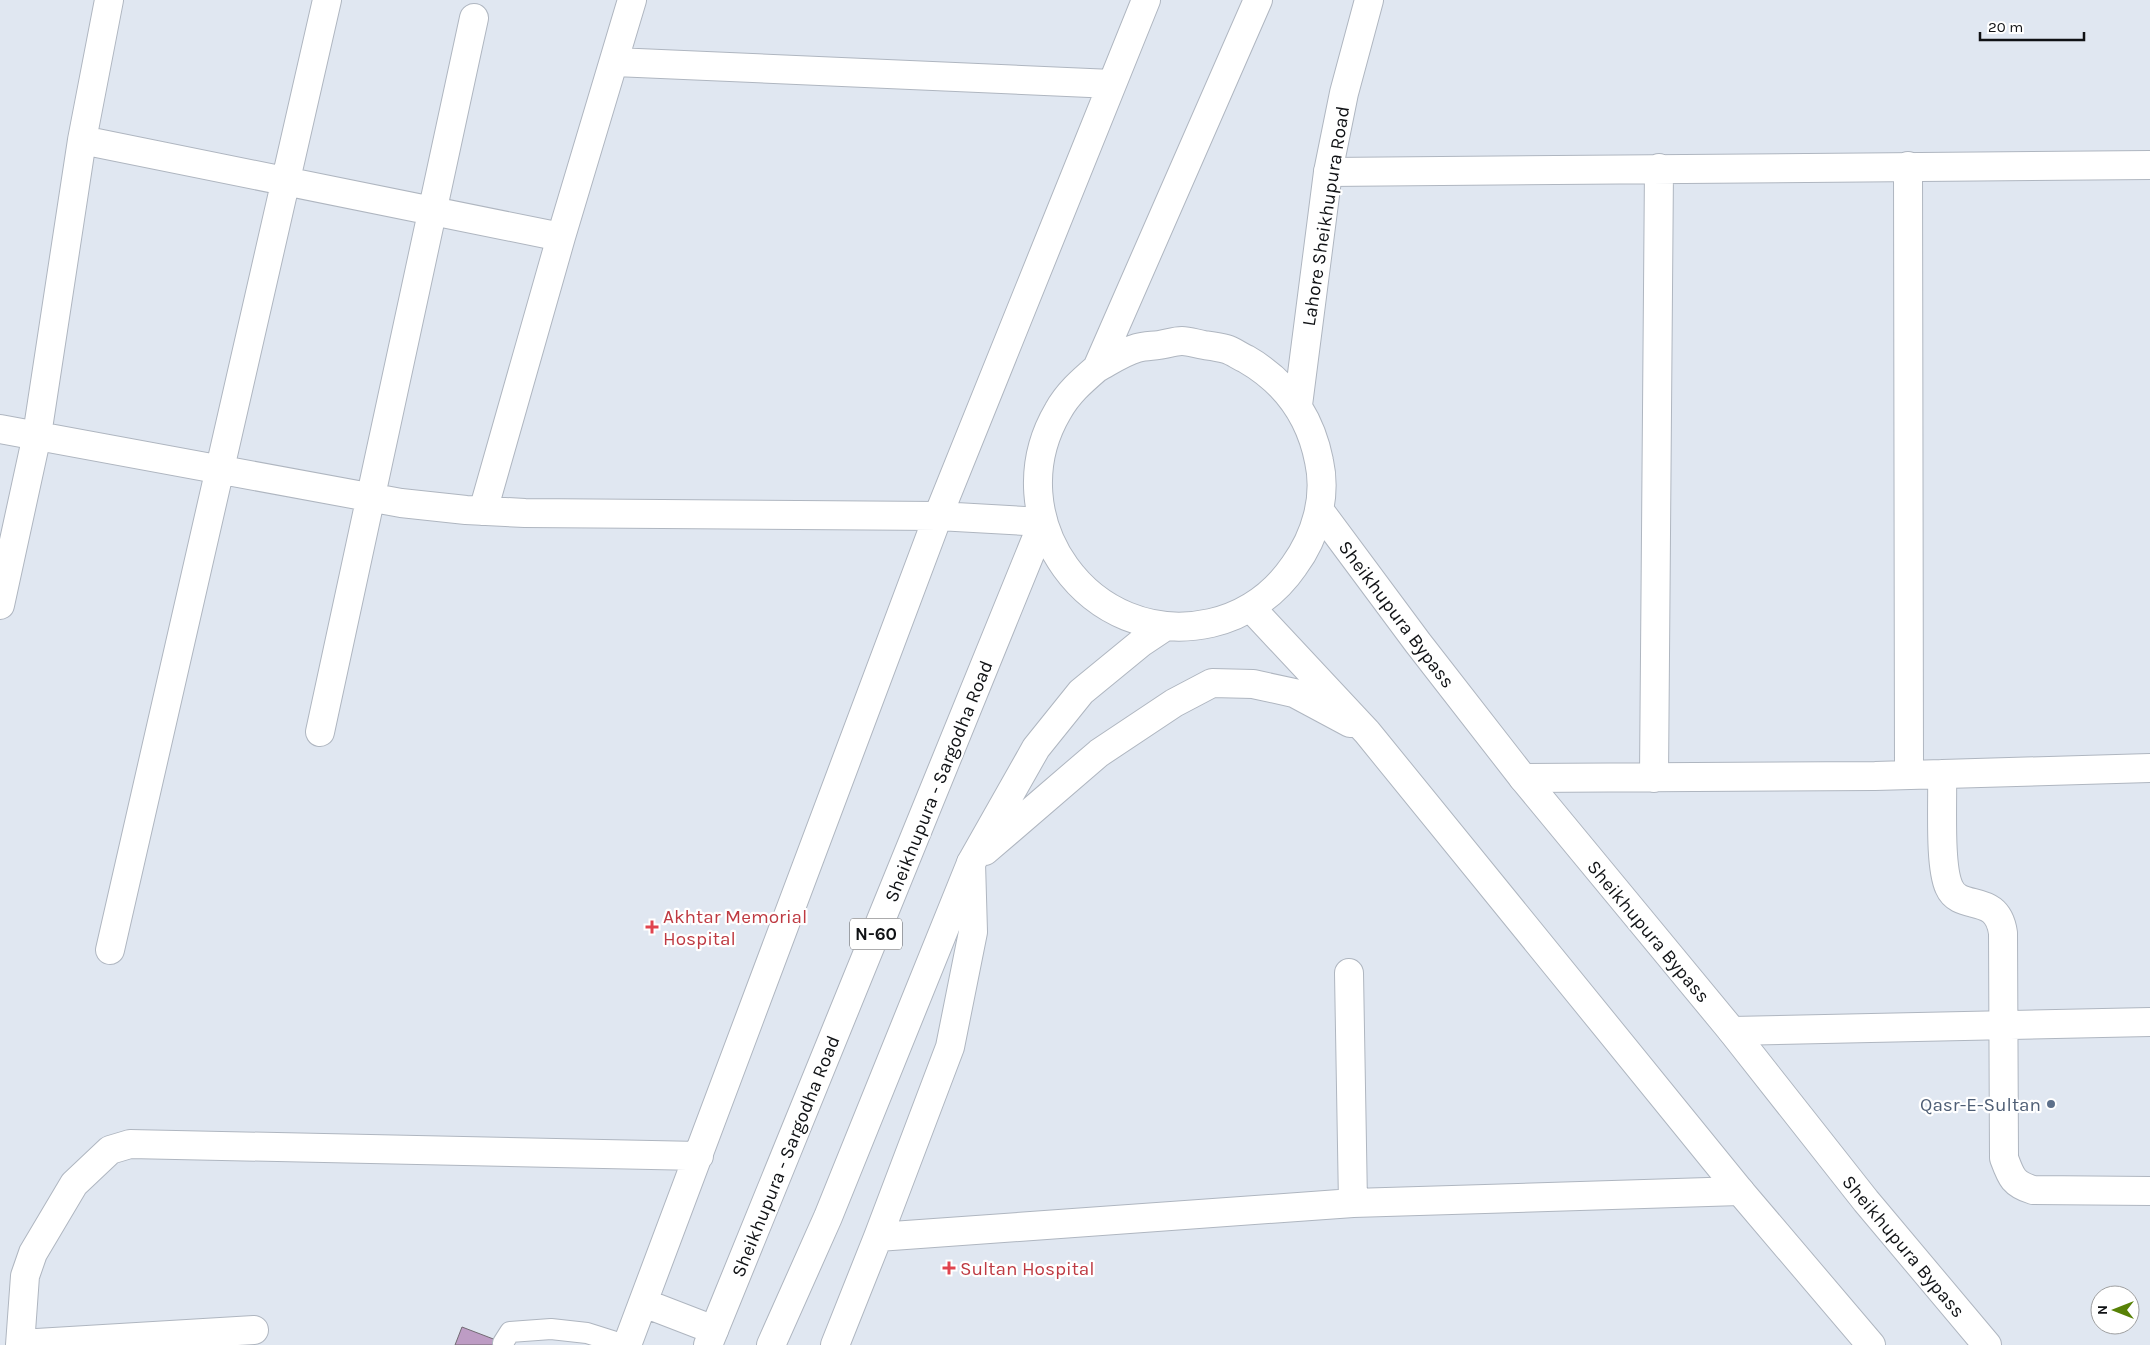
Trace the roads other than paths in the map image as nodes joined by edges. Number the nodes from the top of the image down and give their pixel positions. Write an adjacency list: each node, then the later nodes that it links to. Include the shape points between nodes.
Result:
1 (109, 0): 10 (main road)
2 (327, 0): 15 (main road)
3 (632, 0): 8 (main road)
4 (1146, 0): 9 (main road)
5 (1258, 0): 18 (main road)
6 (1370, 0): 14 (main road, Lahore Sheikhupura Road, via 1344,93)
7 (474, 18): 16 (main road)
8 (615, 62): 9 (main road); 17 (main road)
9 (1112, 84): 26 (main road)
10 (82, 140): 15 (main road); 21 (main road)
11 (2150, 165): 12 (main road)
12 (1908, 166): 13 (main road); 35 (main road)
13 (1659, 168): 14 (main road); 37 (main road)
14 (1328, 172): 19 (main road, Lahore Sheikhupura Road)
15 (285, 181): 16 (main road); 22 (main road)
16 (433, 211): 17 (main road); 23 (main road)
17 (562, 237): 24 (main road)
18 (1097, 368): 19 (main road, via 1138,348 1182,341 1227,349 1267,371); 27 (main road, via 1075,387 1058,410 1046,436 1039,465 1038,494)
19 (1298, 404): 25 (main road, via 1314,438 1322,474)
20 (0, 429): 21 (main road)
21 (37, 436): 22 (main road); 28 (main road)
22 (220, 469): 23 (main road); 39 (main road)
23 (371, 497): 24 (main road); 31 (main road)
24 (483, 511): 26 (main road)
25 (1320, 511): 29 (main road, via 1306,550 1283,583); 36 (main road, Sheikhupura Bypass)
26 (938, 516): 27 (main road); 44 (main road)
27 (1043, 522): 30 (main road, via 1053,549 1088,594 1112,610 1138,621); 51 (main road, Sheikhupura - Sargodha Road / N-60)
28 (0, 605)
29 (1251, 608): 30 (main road, via 1224,620 1196,626); 32 (main road)
30 (1166, 626): 38 (main road, via 1081,692 1036,748)
31 (320, 732)
32 (1367, 732): 38 (main road, via 1294,693 1253,684 1212,683 1174,703 1099,753); 45 (main road)
33 (2150, 768): 34 (main road)
34 (1942, 774): 35 (main road); 42 (main road, via 1944,853 1949,888 1958,898 1990,908 2001,922)
35 (1909, 776): 37 (main road)
36 (1523, 778): 37 (main road); 43 (main road, Sheikhupura Bypass)
37 (1654, 778)
38 (971, 863): 48 (main road, via 973,932 950,1047); 55 (main road, via 828,1216)
39 (110, 950)
40 (1349, 973): 47 (main road)
41 (2150, 1022): 42 (main road)
42 (2004, 1024): 43 (main road); 46 (main road, via 2004,1158 2018,1185 2034,1190)
43 (1732, 1031): 58 (main road, Sheikhupura Bypass, via 1866,1201)
44 (699, 1156): 49 (main road); 53 (main road, via 130,1144 110,1150 74,1184 37,1246 25,1276)
45 (1740, 1191): 47 (main road); 57 (main road)
46 (2150, 1191)
47 (1353, 1203): 48 (main road)
48 (878, 1237): 56 (main road)
49 (644, 1303): 51 (main road); 54 (main road)
50 (254, 1330): 53 (main road)
51 (711, 1338)
52 (503, 1343): 54 (lane, via 510,1332 550,1329 587,1333)
53 (20, 1345)
54 (626, 1345)
55 (772, 1345)
56 (834, 1345)
57 (1871, 1345)
58 (1987, 1345)

